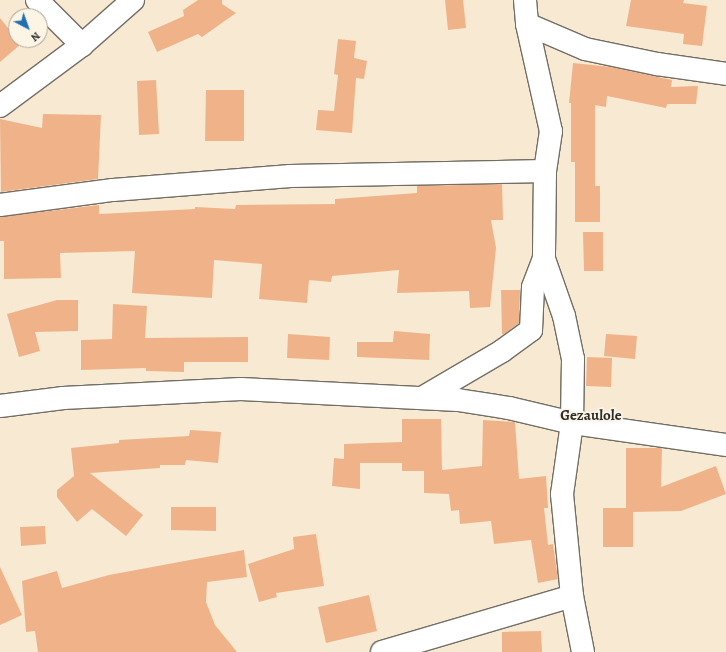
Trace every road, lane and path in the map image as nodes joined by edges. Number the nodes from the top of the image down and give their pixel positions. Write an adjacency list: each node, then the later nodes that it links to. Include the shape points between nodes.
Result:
1 (38, 0): 5 (street)
2 (133, 0): 5 (street)
3 (525, 0): 4 (street)
4 (527, 24): 6 (street, via 585,49 657,64); 8 (street, via 551,131)
5 (82, 45): 7 (street)
6 (726, 74)
7 (0, 106)
8 (545, 172): 9 (street, via 290,176 113,190); 10 (street)
9 (0, 205)
10 (544, 259): 11 (street, via 532,293 531,330 502,351); 13 (street, via 569,335 573,360)
11 (422, 398): 12 (street, via 241,389 63,398); 13 (street, via 458,400 509,408)
12 (0, 406)
13 (572, 423): 14 (street); 15 (street, via 562,494)
14 (726, 445)
15 (572, 596): 16 (street); 17 (street)
16 (382, 652)
17 (584, 652)

